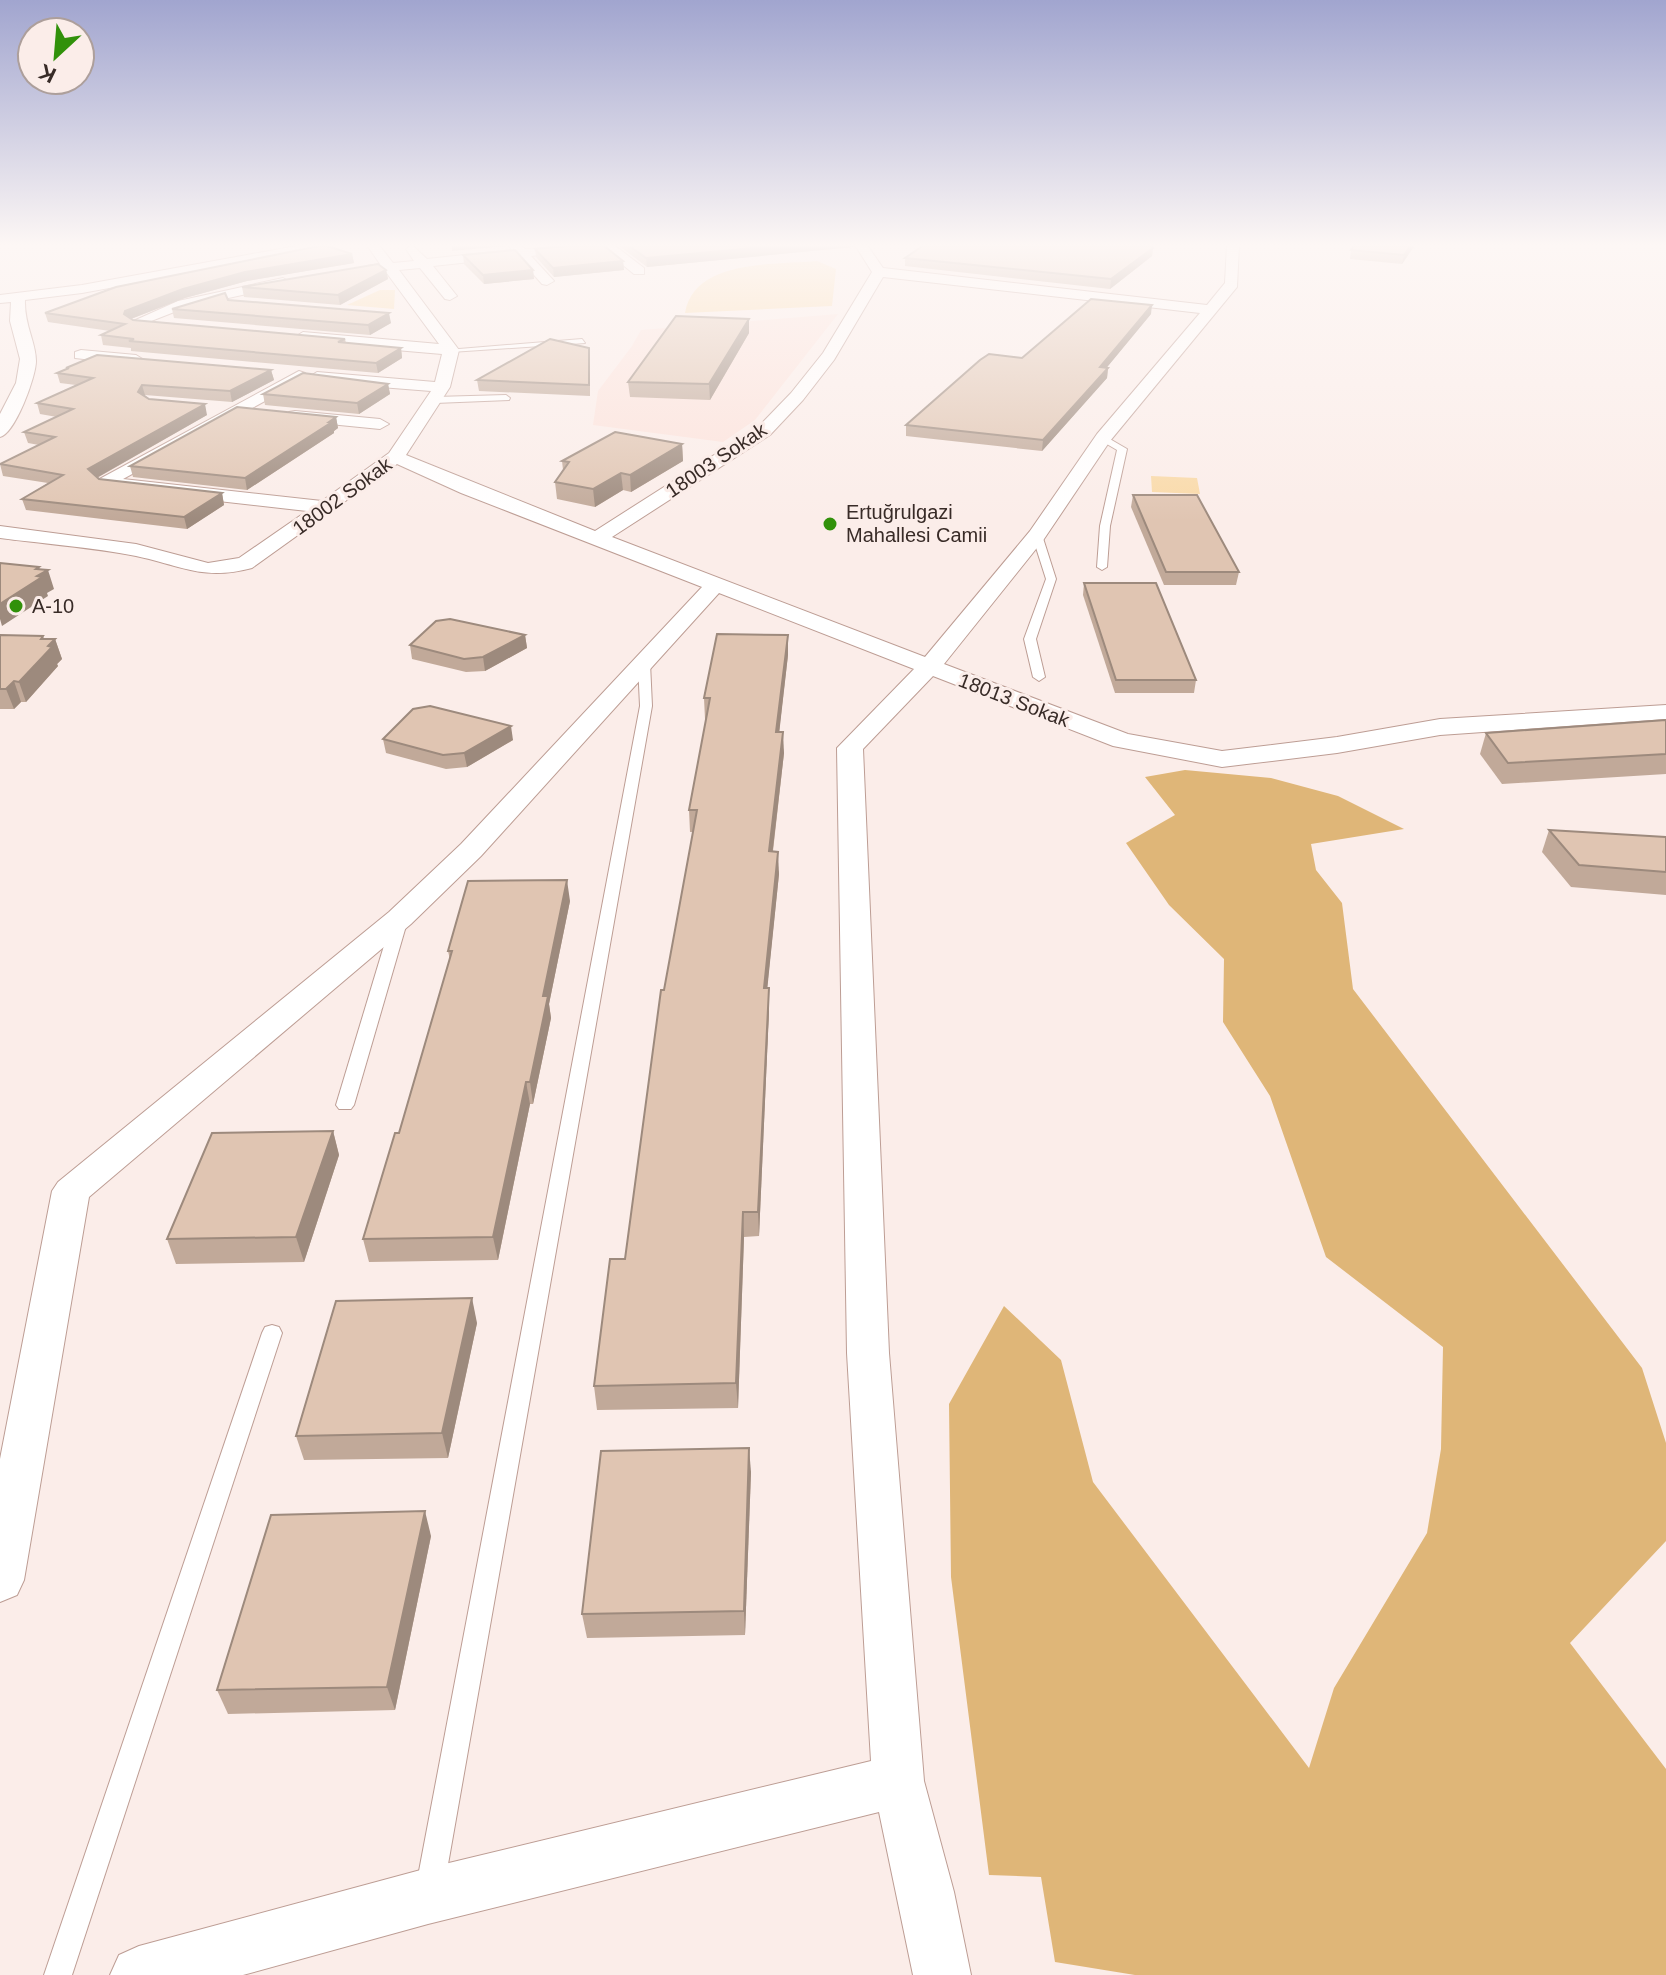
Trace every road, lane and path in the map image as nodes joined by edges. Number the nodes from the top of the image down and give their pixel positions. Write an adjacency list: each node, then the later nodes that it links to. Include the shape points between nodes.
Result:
1 (22, 337): 17 (street, via 28,359 24,383)
2 (307, 337): 7 (street)
3 (442, 337): 7 (street)
4 (841, 337): 23 (street, 18003 Sokak, via 764,431)
5 (1189, 337): 18 (street)
6 (582, 341): 7 (lane)
7 (451, 350): 12 (street, 18002 Sokak)
8 (81, 355): 9 (street)
9 (159, 362)
10 (269, 372): 11 (street)
11 (301, 375): 12 (street); 15 (street)
12 (438, 393): 13 (lane); 19 (street, 18002 Sokak)
13 (506, 398)
14 (210, 408): 15 (street)
15 (239, 411): 16 (street); 20 (street, via 103,482)
16 (380, 424)
17 (0, 432)
18 (1103, 438): 22 (street); 24 (lane, via 1122,449)
19 (396, 457): 20 (street, 18002 Sokak); 23 (street, 18013 Sokak)
20 (327, 507): 21 (street, 18002 Sokak, via 245,564 208,569 136,550)
21 (0, 532)
22 (1037, 535): 27 (street); 28 (lane, via 1051,579 1030,639)
23 (597, 538): 25 (street, 18013 Sokak)
24 (1102, 567)
25 (716, 584): 26 (street); 27 (street, 18013 Sokak)
26 (644, 663): 30 (street, via 471,850); 35 (lane, via 646,706)
27 (928, 668): 29 (street, 18013 Sokak, via 1122,741 1222,759 1440,727); 34 (street, via 850,748 868,1353)
28 (1039, 677)
29 (1666, 712)
30 (400, 918): 31 (lane); 33 (street, via 71,1191)
31 (345, 1105)
32 (272, 1333): 36 (lane)
33 (0, 1580)
34 (898, 1781): 35 (street); 38 (street)
35 (428, 1896): 37 (street)
36 (58, 1975)
37 (139, 1975)
38 (942, 1975)

